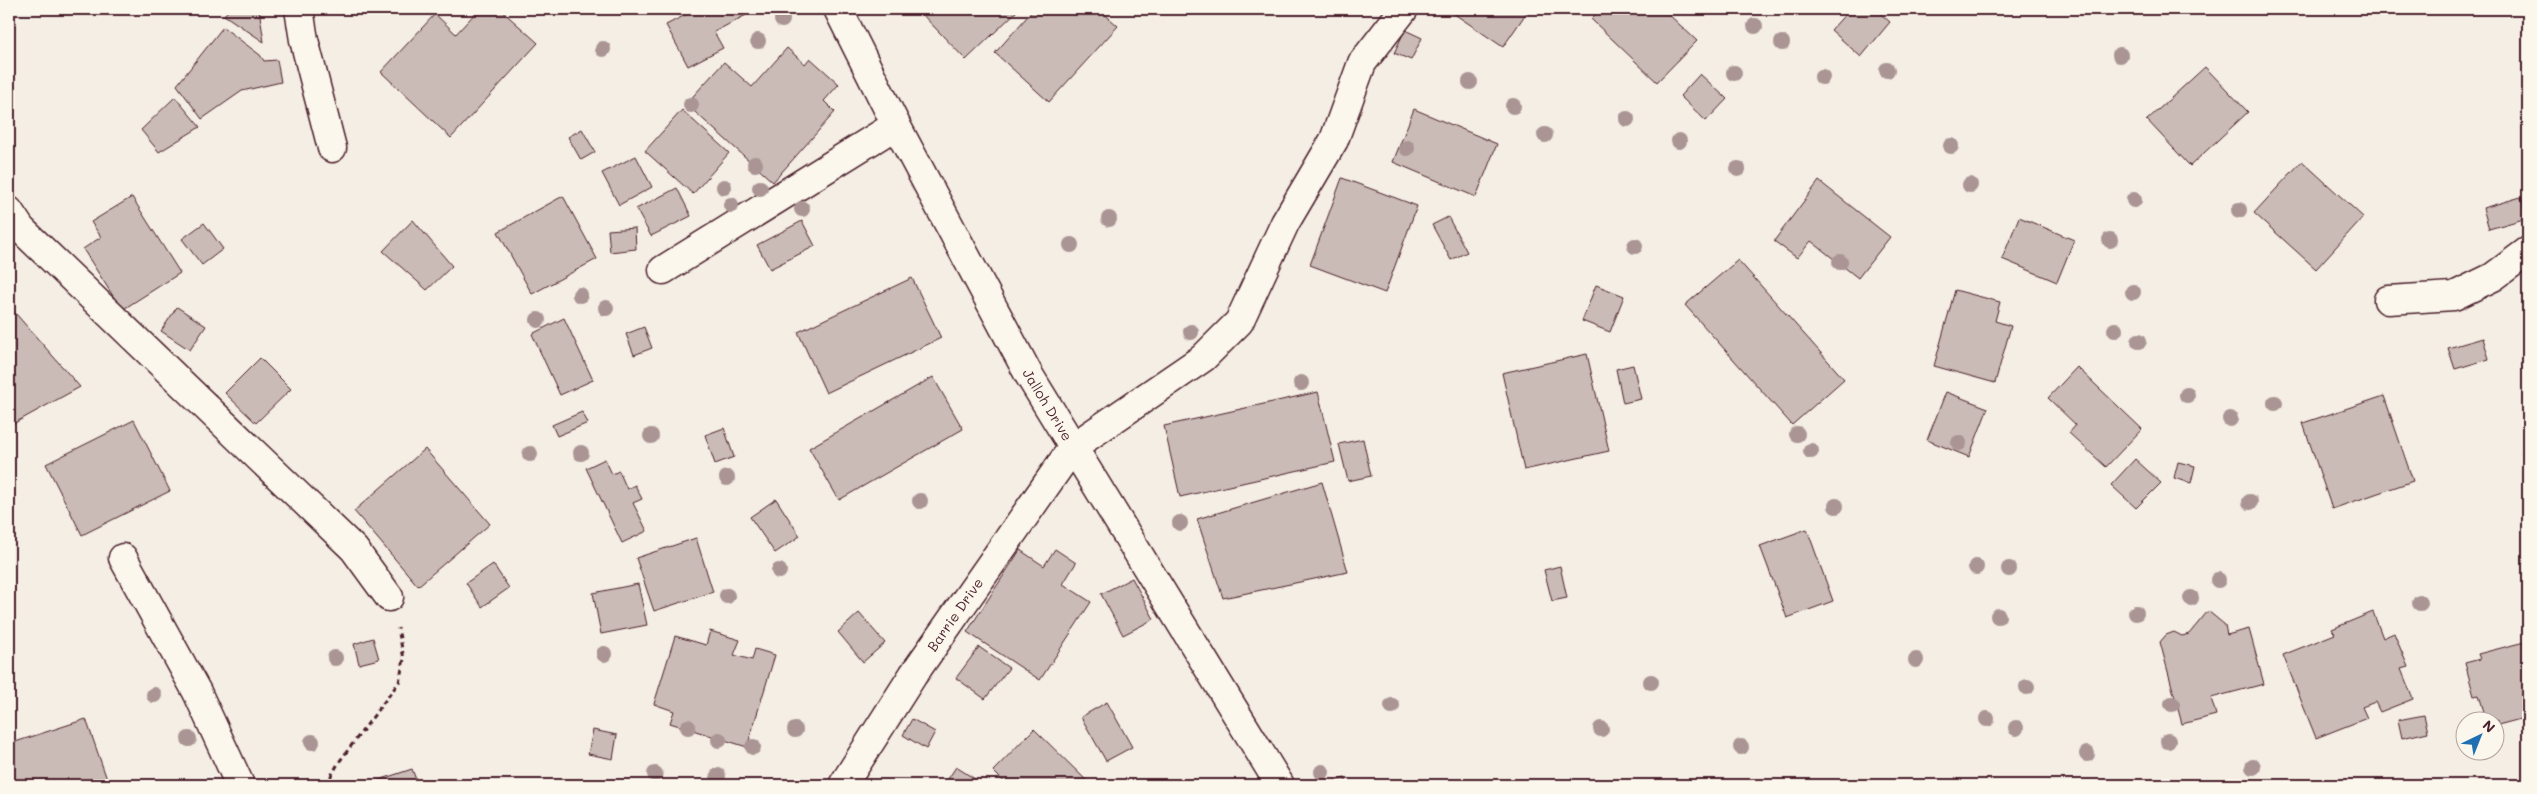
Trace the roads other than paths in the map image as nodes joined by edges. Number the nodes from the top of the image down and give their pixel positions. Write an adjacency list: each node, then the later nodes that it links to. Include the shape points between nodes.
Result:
1 (299, 9): 5 (street)
2 (838, 9): 4 (street, Jalloh Drive)
3 (1404, 9): 10 (street, via 1362,63 1334,140 1285,224 1239,322 1203,358)
4 (896, 125): 8 (street); 10 (street, Jalloh Drive, via 1029,375)
5 (332, 148)
6 (9, 211): 12 (street, via 21,229 354,550)
7 (2528, 250): 9 (street, via 2493,277 2454,296)
8 (663, 270)
9 (2388, 300)
10 (1073, 447): 14 (street, Barrie Drive, via 914,675); 15 (street, Jalloh Drive)
11 (124, 558): 13 (street, via 197,692)
12 (389, 596)
13 (240, 785)
14 (843, 785)
15 (1280, 785)

